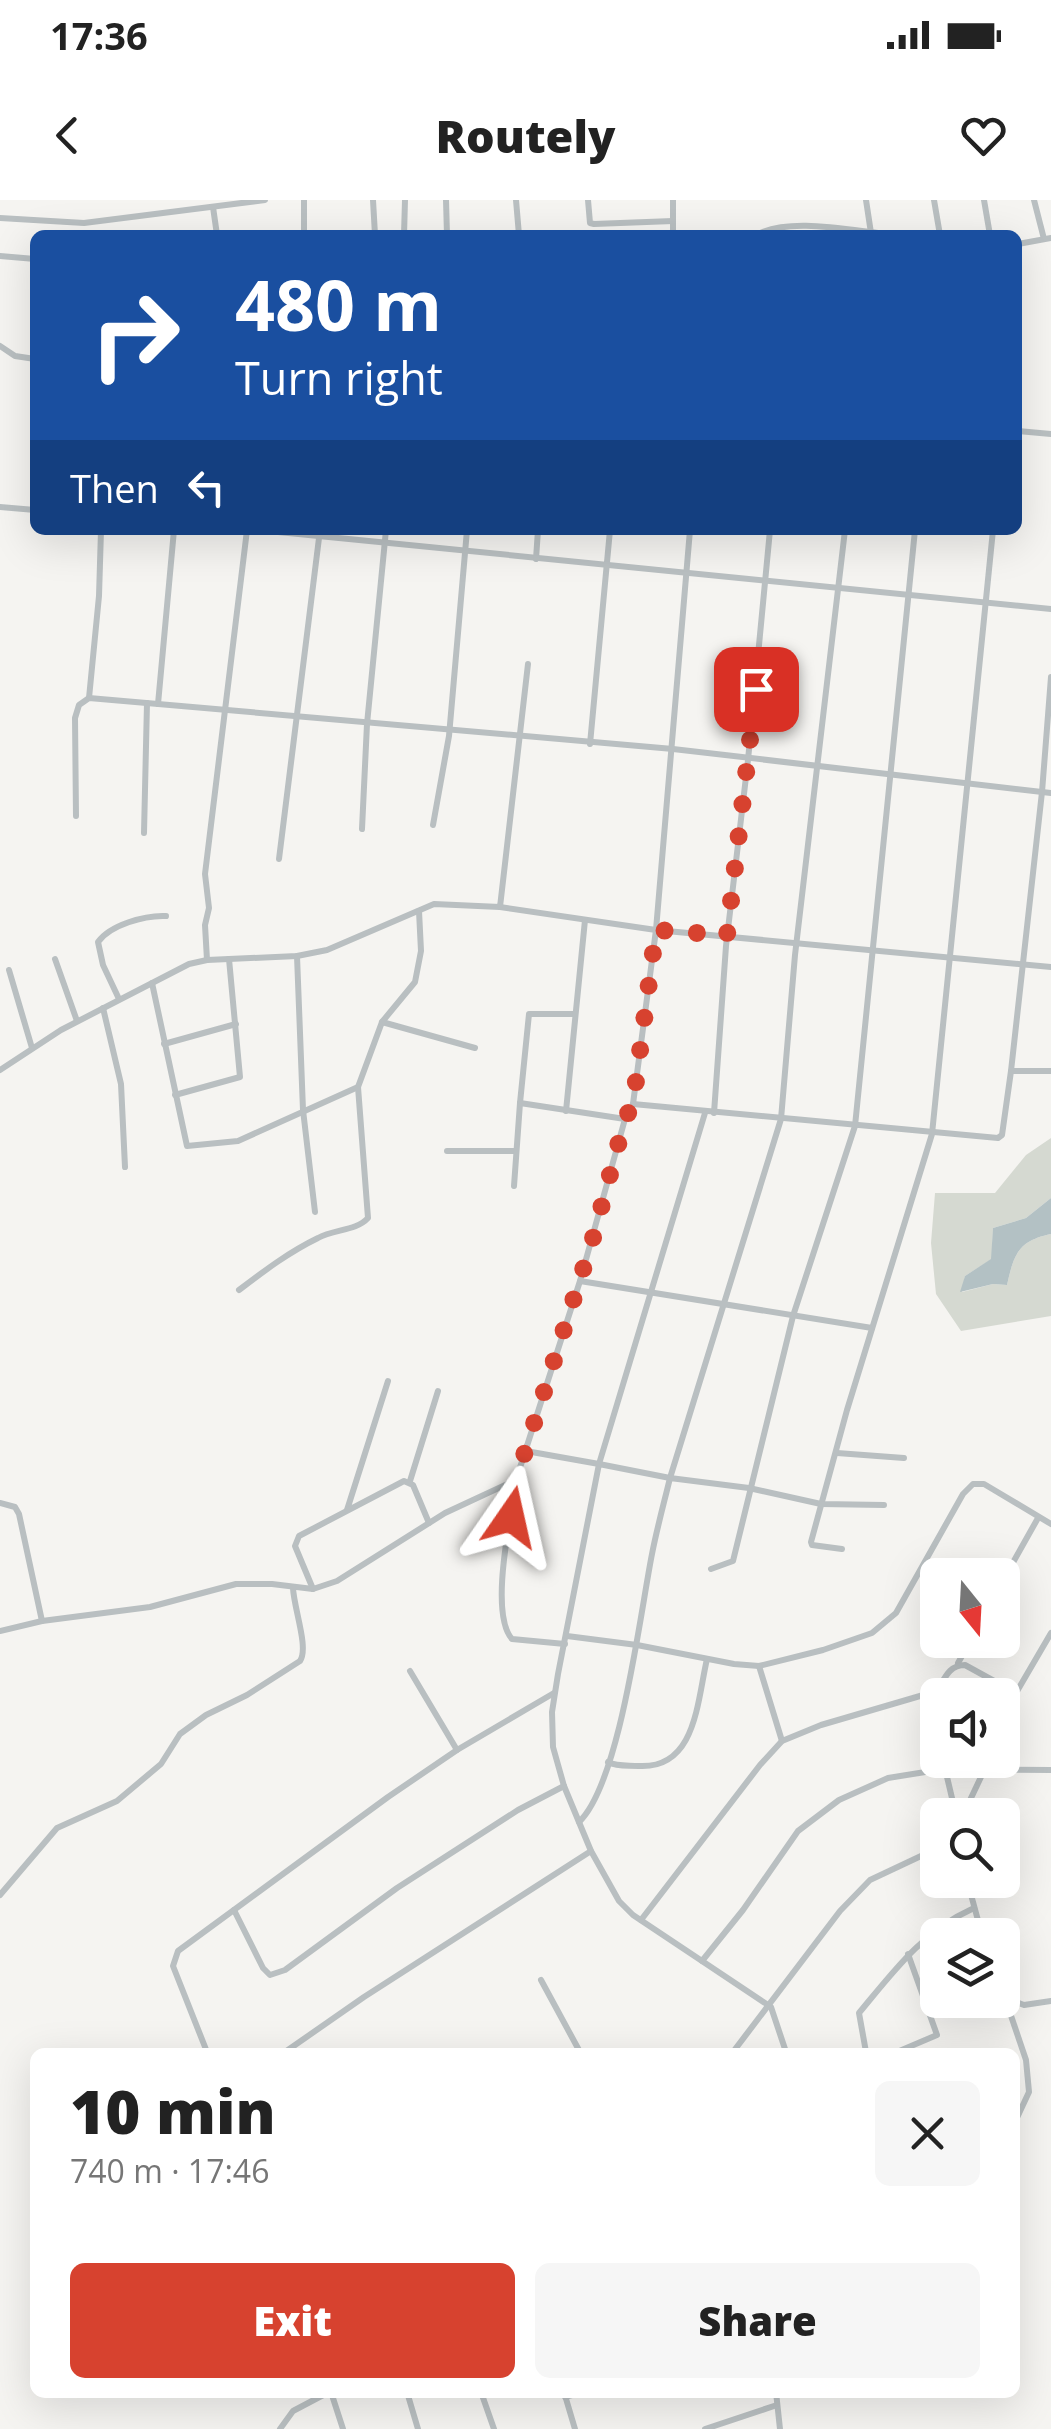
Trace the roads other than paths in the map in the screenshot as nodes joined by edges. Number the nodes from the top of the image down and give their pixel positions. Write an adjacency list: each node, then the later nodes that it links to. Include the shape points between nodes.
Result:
1 (265, 200): 13 (street)
2 (304, 200): 18 (street)
3 (374, 200): 19 (street)
4 (404, 200): 20 (street)
5 (446, 200): 21 (street)
6 (516, 200): 22 (street)
7 (588, 200): 16 (street)
8 (673, 200): 15 (street)
9 (866, 200): 27 (street)
10 (934, 200): 28 (street)
11 (984, 200): 29 (street)
12 (1034, 200): 30 (street)
13 (213, 206): 14 (street, via 84,223); 17 (street)
14 (0, 218)
15 (673, 221): 16 (street); 24 (street)
16 (590, 223): 23 (street)
17 (216, 230)
18 (304, 230)
19 (374, 230)
20 (404, 230)
21 (448, 230)
22 (518, 230)
23 (590, 230)
24 (673, 230)
25 (764, 230): 26 (street)
26 (799, 230)
27 (865, 230)
28 (939, 230)
29 (989, 230)
30 (1047, 239): 31 (street)
31 (1022, 243)
32 (0, 256): 33 (street)
33 (30, 259)
34 (0, 346): 35 (street)
35 (30, 358)
36 (1022, 431): 37 (street)
37 (1051, 434)
38 (0, 507): 39 (street)
39 (30, 510)
40 (101, 535): 66 (street)
41 (174, 535): 68 (street)
42 (246, 535): 69 (street)
43 (320, 535): 70 (street)
44 (333, 535): 54 (street)
45 (385, 535): 54 (street)
46 (467, 535): 55 (street)
47 (538, 535): 56 (street)
48 (610, 535): 57 (street)
49 (690, 535): 58 (street)
50 (770, 535): 59 (street)
51 (844, 535): 60 (street)
52 (915, 535): 61 (street)
53 (993, 535): 62 (street)
54 (384, 543): 55 (street); 71 (street)
55 (465, 552): 56 (street); 72 (street)
56 (536, 559): 57 (street)
57 (608, 566): 58 (street); 74 (street)
58 (686, 574): 59 (street); 75 (street)
59 (766, 583): 60 (street); 76 (street)
60 (839, 590): 61 (street); 77 (street)
61 (908, 597): 62 (street); 78 (street)
62 (987, 604): 63 (street); 79 (street)
63 (1051, 609)
64 (528, 664): 73 (street)
65 (1051, 677): 80 (street)
66 (89, 698): 67 (street); 81 (street, via 75,718)
67 (147, 704): 68 (street); 84 (street)
68 (158, 704): 69 (street)
69 (223, 710): 70 (street); 98 (street, via 206,874)
70 (297, 718): 71 (street); 85 (street)
71 (366, 724): 72 (street); 83 (street)
72 (449, 732): 73 (street); 82 (street)
73 (517, 736): 74 (street); 86 (street)
74 (590, 744): 75 (street)
75 (673, 749): 76 (street); 90 (street)
76 (748, 760): 77 (street); 91 (street)
77 (819, 766): 78 (street); 92 (street)
78 (889, 774): 79 (street); 93 (street)
79 (965, 783): 80 (street); 95 (street)
80 (1046, 792): 99 (street)
81 (76, 816)
82 (433, 825)
83 (362, 829)
84 (144, 834)
85 (280, 859)
86 (500, 906): 87 (street, via 434,904); 89 (street)
87 (419, 911): 94 (street); 107 (street, via 415,982)
88 (166, 916): 103 (street, via 138,920 98,942)
89 (585, 920): 90 (street); 105 (street)
90 (656, 930): 91 (street); 118 (street)
91 (727, 935): 92 (street); 121 (street)
92 (796, 944): 93 (street); 123 (street)
93 (874, 950): 95 (street); 124 (street)
94 (297, 956): 97 (street); 119 (street)
95 (949, 957): 99 (street); 125 (street)
96 (56, 959): 106 (street)
97 (229, 959): 98 (street); 108 (street)
98 (207, 960): 102 (street)
99 (1022, 963): 100 (street); 113 (street)
100 (1051, 967)
101 (9, 970): 110 (street)
102 (152, 983): 103 (street); 109 (street)
103 (119, 999): 104 (street)
104 (102, 1008): 106 (street); 128 (street, via 121,1084)
105 (574, 1014): 117 (street, via 530,1014); 120 (street)
106 (77, 1021): 110 (street)
107 (382, 1022): 111 (street); 115 (street)
108 (236, 1024): 109 (street); 116 (street, via 240,1076)
109 (164, 1044): 116 (street)
110 (32, 1048): 112 (street)
111 (475, 1048)
112 (0, 1070)
113 (1011, 1070): 114 (street); 125 (street, via 1002,1135)
114 (1051, 1071)
115 (358, 1087): 119 (street); 132 (street, via 368,1218 323,1234)
116 (175, 1096): 119 (street, via 187,1146 238,1141)
117 (520, 1103): 120 (street); 127 (street)
118 (633, 1104): 121 (street); 122 (street)
119 (304, 1110): 130 (street)
120 (566, 1111): 122 (street)
121 (710, 1113): 123 (street); 133 (street)
122 (625, 1119): 131 (street)
123 (781, 1119): 124 (street); 134 (street)
124 (855, 1126): 125 (street); 135 (street)
125 (932, 1134): 136 (street)
126 (447, 1151): 127 (street)
127 (515, 1151): 129 (street)
128 (125, 1167)
129 (514, 1186)
130 (315, 1212)
131 (580, 1281): 133 (street); 139 (street)
132 (239, 1290)
133 (650, 1294): 134 (street); 142 (street)
134 (725, 1306): 135 (street); 143 (street)
135 (793, 1316): 136 (street); 146 (street)
136 (872, 1328): 140 (street)
137 (388, 1381): 150 (street)
138 (438, 1391): 145 (street)
139 (526, 1451): 142 (street); 144 (street)
140 (837, 1453): 141 (street); 148 (street)
141 (904, 1458)
142 (599, 1464): 143 (street); 162 (street)
143 (670, 1478): 146 (street); 163 (street)
144 (516, 1480): 152 (street); 162 (street, via 501,1592 503,1629 512,1639)
145 (410, 1481): 150 (street); 152 (street)
146 (748, 1488): 148 (street); 156 (street, via 732,1561)
147 (0, 1503): 159 (street, via 18,1514)
148 (822, 1504): 149 (street); 154 (street, via 812,1545)
149 (884, 1505)
150 (346, 1511): 158 (street, via 295,1540)
151 (1038, 1518): 153 (street); 155 (street); 167 (street, via 984,1484 973,1484 896,1613 872,1633)
152 (429, 1522): 158 (street, via 337,1581)
153 (1051, 1524)
154 (842, 1549)
155 (1016, 1558)
156 (711, 1569)
157 (293, 1588): 158 (street); 159 (street, via 236,1584 150,1607); 184 (street, via 305,1654 300,1661 180,1734 160,1764 117,1801 58,1828)
158 (313, 1589)
159 (42, 1621): 160 (street)
160 (0, 1631)
161 (1051, 1633): 171 (street)
162 (566, 1640): 163 (street); 172 (street)
163 (638, 1645): 165 (street); 176 (street)
164 (961, 1658): 166 (street)
165 (708, 1659): 167 (street); 176 (street, via 689,1737 674,1760 660,1766)
166 (958, 1664): 169 (street); 170 (street)
167 (759, 1666): 174 (street)
168 (410, 1671): 175 (street)
169 (945, 1678)
170 (990, 1678)
171 (1020, 1686)
172 (555, 1692): 175 (street); 180 (street, via 553,1747)
173 (920, 1699): 174 (street)
174 (782, 1741): 189 (street)
175 (457, 1750): 187 (street)
176 (608, 1762): 181 (street, via 590,1812)
177 (920, 1770): 191 (street, via 838,1800 798,1831)
178 (1020, 1770): 179 (street)
179 (1051, 1770)
180 (564, 1786): 181 (street); 187 (street, via 397,1888 276,1974 266,1972)
181 (579, 1822): 182 (street)
182 (591, 1851): 189 (street, via 619,1902); 198 (street)
183 (920, 1856): 195 (street, via 870,1880)
184 (0, 1895)
185 (970, 1898): 186 (street)
186 (972, 1908): 188 (street); 190 (street)
187 (234, 1910): 197 (street, via 178,1951 173,1966)
188 (976, 1918)
189 (641, 1920): 191 (street)
190 (908, 1953): 202 (street, via 859,2013); 203 (street, via 938,2035)
191 (702, 1960): 195 (street)
192 (541, 1980): 199 (street)
193 (1051, 2001): 194 (street)
194 (1020, 2003)
195 (771, 2007): 200 (street); 201 (street)
196 (1012, 2018): 204 (street, via 1029,2092)
197 (204, 2048)
198 (291, 2048)
199 (578, 2048)
200 (736, 2048)
201 (785, 2048)
202 (865, 2048)
203 (907, 2048)
204 (1020, 2111)
205 (318, 2398): 212 (street, via 293,2411)
206 (332, 2398): 213 (street)
207 (408, 2398): 214 (street)
208 (483, 2398): 215 (street)
209 (565, 2398): 216 (street)
210 (776, 2398): 211 (street)
211 (777, 2405): 217 (street); 218 (street)
212 (280, 2429)
213 (343, 2429)
214 (418, 2429)
215 (494, 2429)
216 (575, 2429)
217 (705, 2429)
218 (780, 2429)

